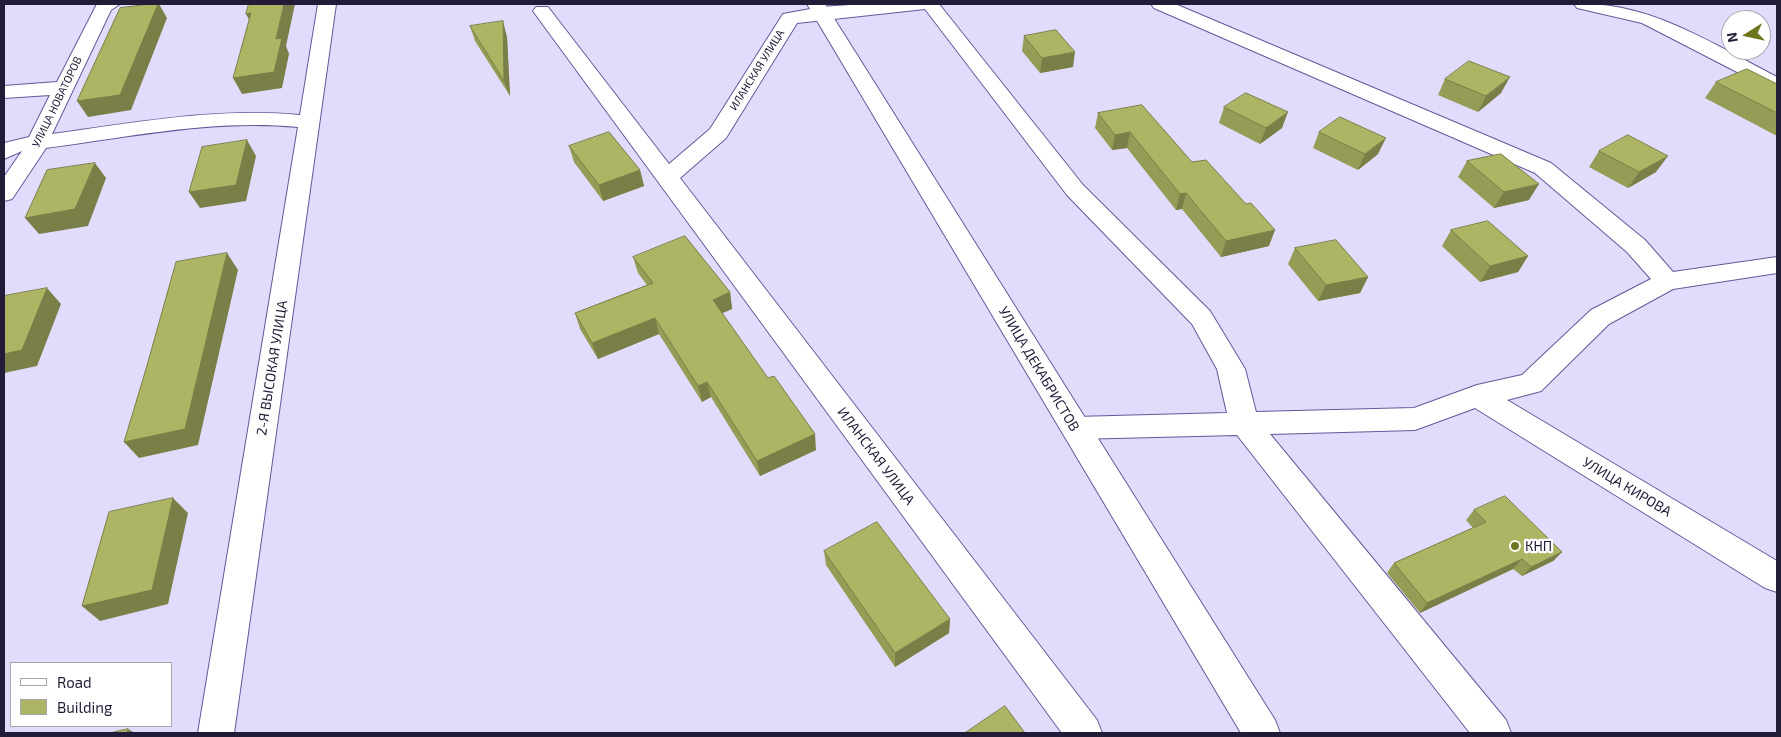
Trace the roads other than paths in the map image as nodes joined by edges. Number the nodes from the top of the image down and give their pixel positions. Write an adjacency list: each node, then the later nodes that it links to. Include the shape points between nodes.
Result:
1 (327, 4): 12 (street, 2-Я ВЫСОКАЯ УЛИЦА)
2 (924, 4): 7 (street, ИЛАНСКАЯ УЛИЦА)
3 (930, 4): 20 (street, via 1075,190 1200,318 1231,369)
4 (1160, 4): 18 (street, via 1543,168 1636,246)
5 (1583, 4): 9 (street, via 1648,19)
6 (108, 5): 10 (street, УЛИЦА НОВАТОРОВ)
7 (814, 7): 15 (street, ИЛАНСКАЯ УЛИЦА, via 790,18 718,133); 21 (street, УЛИЦА ДЕКАБРИСТОВ)
8 (542, 11): 15 (street, ИЛАНСКАЯ УЛИЦА)
9 (1777, 85)
10 (63, 88): 11 (street); 13 (street, УЛИЦА НОВАТОРОВ)
11 (4, 92)
12 (309, 122): 13 (street, via 266,118 182,123); 23 (street, 2-Я ВЫСОКАЯ УЛИЦА)
13 (37, 143): 14 (street, via 16,145); 16 (street, УЛИЦА НОВАТОРОВ)
14 (4, 152)
15 (667, 178): 24 (street, ИЛАНСКАЯ УЛИЦА)
16 (4, 194)
17 (1777, 265): 18 (street)
18 (1667, 281): 19 (street, via 1600,317 1531,384)
19 (1478, 396): 20 (street, via 1415,419); 22 (street, УЛИЦА КИРОВА)
20 (1244, 424): 21 (street); 26 (street)
21 (1075, 428): 25 (street, УЛИЦА ДЕКАБРИСТОВ)
22 (1777, 578)
23 (216, 733)
24 (1084, 733)
25 (1262, 733)
26 (1493, 733)

